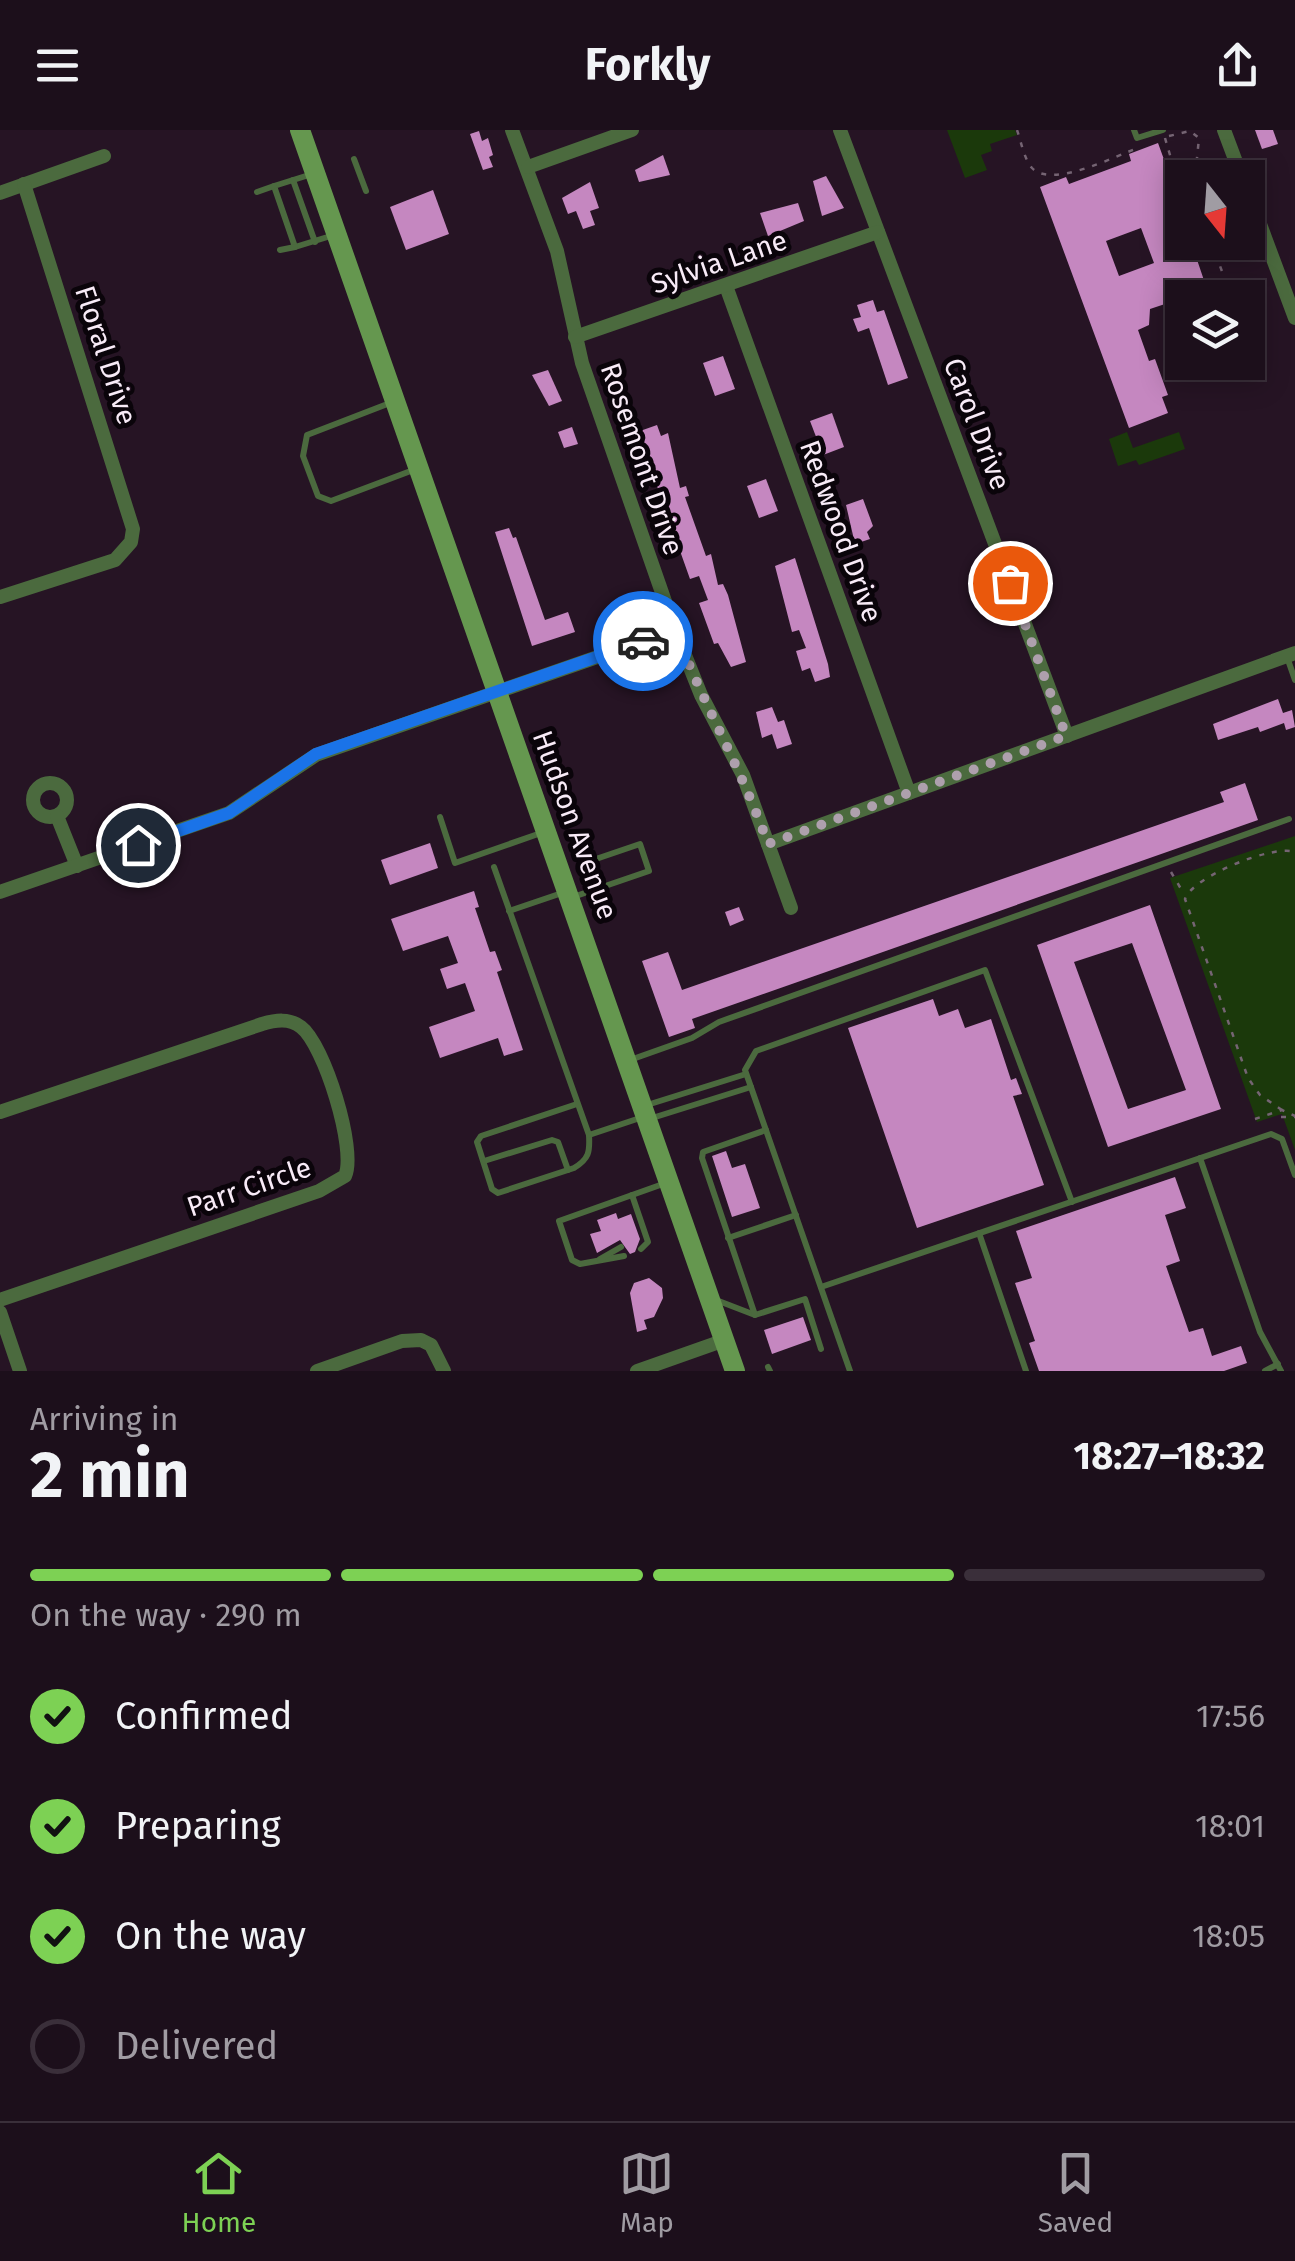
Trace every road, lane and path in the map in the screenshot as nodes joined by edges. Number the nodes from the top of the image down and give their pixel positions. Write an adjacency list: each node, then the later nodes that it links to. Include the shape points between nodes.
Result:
1 (300, 130): 17 (main road, Hudson Avenue)
2 (512, 130): 16 (street, Rosemont Drive)
3 (632, 130): 16 (street)
4 (840, 130): 24 (street, Carol Drive)
5 (1018, 130): 10 (path, via 1028,163 1048,176)
6 (1134, 130): 8 (lane, via 1137,138)
7 (1224, 130): 15 (street)
8 (1164, 135): 9 (path); 13 (path); 14 (path, via 1190,131 1200,138)
9 (1154, 142)
10 (1144, 146)
11 (104, 156): 19 (street)
12 (354, 159): 21 (lane)
13 (1171, 160)
14 (1198, 160)
15 (1235, 160)
16 (528, 167): 33 (street, Rosemont Drive)
17 (315, 173): 18 (lane); 26 (main road, Hudson Avenue)
18 (293, 180): 20 (lane); 27 (lane)
19 (24, 184): 22 (street); 36 (street, Floral Drive, via 128,503 131,542 115,560)
20 (274, 186): 23 (lane); 28 (lane)
21 (366, 191)
22 (0, 192)
23 (257, 192)
24 (878, 232): 30 (street, Sylvia Lane); 41 (street, Carol Drive)
25 (1265, 232): 31 (street)
26 (337, 234): 27 (lane); 34 (main road, Hudson Avenue)
27 (314, 242): 28 (lane)
28 (294, 247): 29 (lane)
29 (280, 250)
30 (726, 286): 33 (street, Sylvia Lane); 42 (street, Redwood Drive)
31 (1291, 294): 32 (street)
32 (1295, 318)
33 (575, 337): 37 (street, Rosemont Drive)
34 (395, 401): 35 (main road, Hudson Avenue); 35 (lane, via 308,435 303,456 318,496 331,501)
35 (419, 468): 40 (main road, Hudson Avenue)
36 (0, 596)
37 (675, 630): 40 (street); 47 (street, Rosemont Drive, via 744,775)
38 (1291, 655): 39 (lane); 41 (street)
39 (1295, 680)
40 (498, 693): 46 (main road, Hudson Avenue); 50 (street, via 316,754 229,813)
41 (1066, 736): 42 (street)
42 (909, 793): 47 (street)
43 (57, 816): 50 (street)
44 (440, 817): 46 (lane, via 455,863)
45 (1289, 819): 49 (lane)
46 (547, 831): 54 (main road, Hudson Avenue)
47 (768, 844): 56 (street, Rosemont Drive)
48 (1295, 852): 55 (path, via 1272,851 1197,882)
49 (1167, 862): 55 (path); 58 (lane, via 719,1022)
50 (77, 866): 53 (street)
51 (494, 867): 57 (lane)
52 (602, 887): 52 (lane, via 649,871 640,844 593,860); 54 (lane)
53 (0, 892)
54 (571, 894): 57 (lane); 58 (main road, Hudson Avenue)
55 (1185, 895): 62 (path, via 1248,1078)
56 (791, 908)
57 (509, 911): 61 (lane)
58 (628, 1061): 64 (main road, Hudson Avenue)
59 (746, 1074): 60 (lane); 64 (lane); 76 (lane, via 748,1059 768,1045 985,970)
60 (751, 1087): 64 (lane); 68 (lane)
61 (578, 1104): 69 (lane); 71 (lane, via 482,1136 477,1142)
62 (1282, 1110): 65 (path); 66 (path)
63 (0, 1112): 84 (street, Parr Circle, via 285,1020 304,1029 316,1046 351,1157 344,1176 319,1190)
64 (646, 1114): 69 (lane); 74 (main road, Hudson Avenue)
65 (1295, 1117): 67 (path)
66 (1255, 1118)
67 (1281, 1118)
68 (766, 1130): 77 (lane); 79 (lane, via 703,1152)
69 (589, 1135): 72 (lane, via 586,1161)
70 (1200, 1158): 73 (lane, via 1277,1134); 76 (lane); 89 (lane, via 1260,1332)
71 (484, 1161): 72 (lane, via 552,1140); 72 (lane, via 498,1193)
72 (568, 1170)
73 (1295, 1175)
74 (669, 1182): 75 (lane); 83 (main road, Hudson Avenue)
75 (632, 1195): 80 (lane, via 648,1242); 81 (lane, via 559,1221 572,1260 606,1262)
76 (1072, 1202): 78 (lane)
77 (796, 1216): 79 (lane); 82 (lane)
78 (979, 1233): 82 (lane); 96 (lane)
79 (728, 1238): 86 (lane)
80 (641, 1245)
81 (622, 1252)
82 (821, 1287): 95 (lane)
83 (710, 1297): 86 (lane); 87 (main road, Hudson Avenue)
84 (0, 1300)
85 (0, 1312): 90 (street)
86 (755, 1315): 88 (lane, via 805,1299)
87 (725, 1340): 93 (street); 94 (main road, Hudson Avenue)
88 (821, 1349)
89 (1280, 1368): 97 (lane)
90 (20, 1371)
91 (317, 1371): 92 (street, via 420,1340 437,1353)
92 (444, 1371)
93 (637, 1371)
94 (735, 1371)
95 (850, 1371)
96 (1026, 1371)
97 (1265, 1371)

